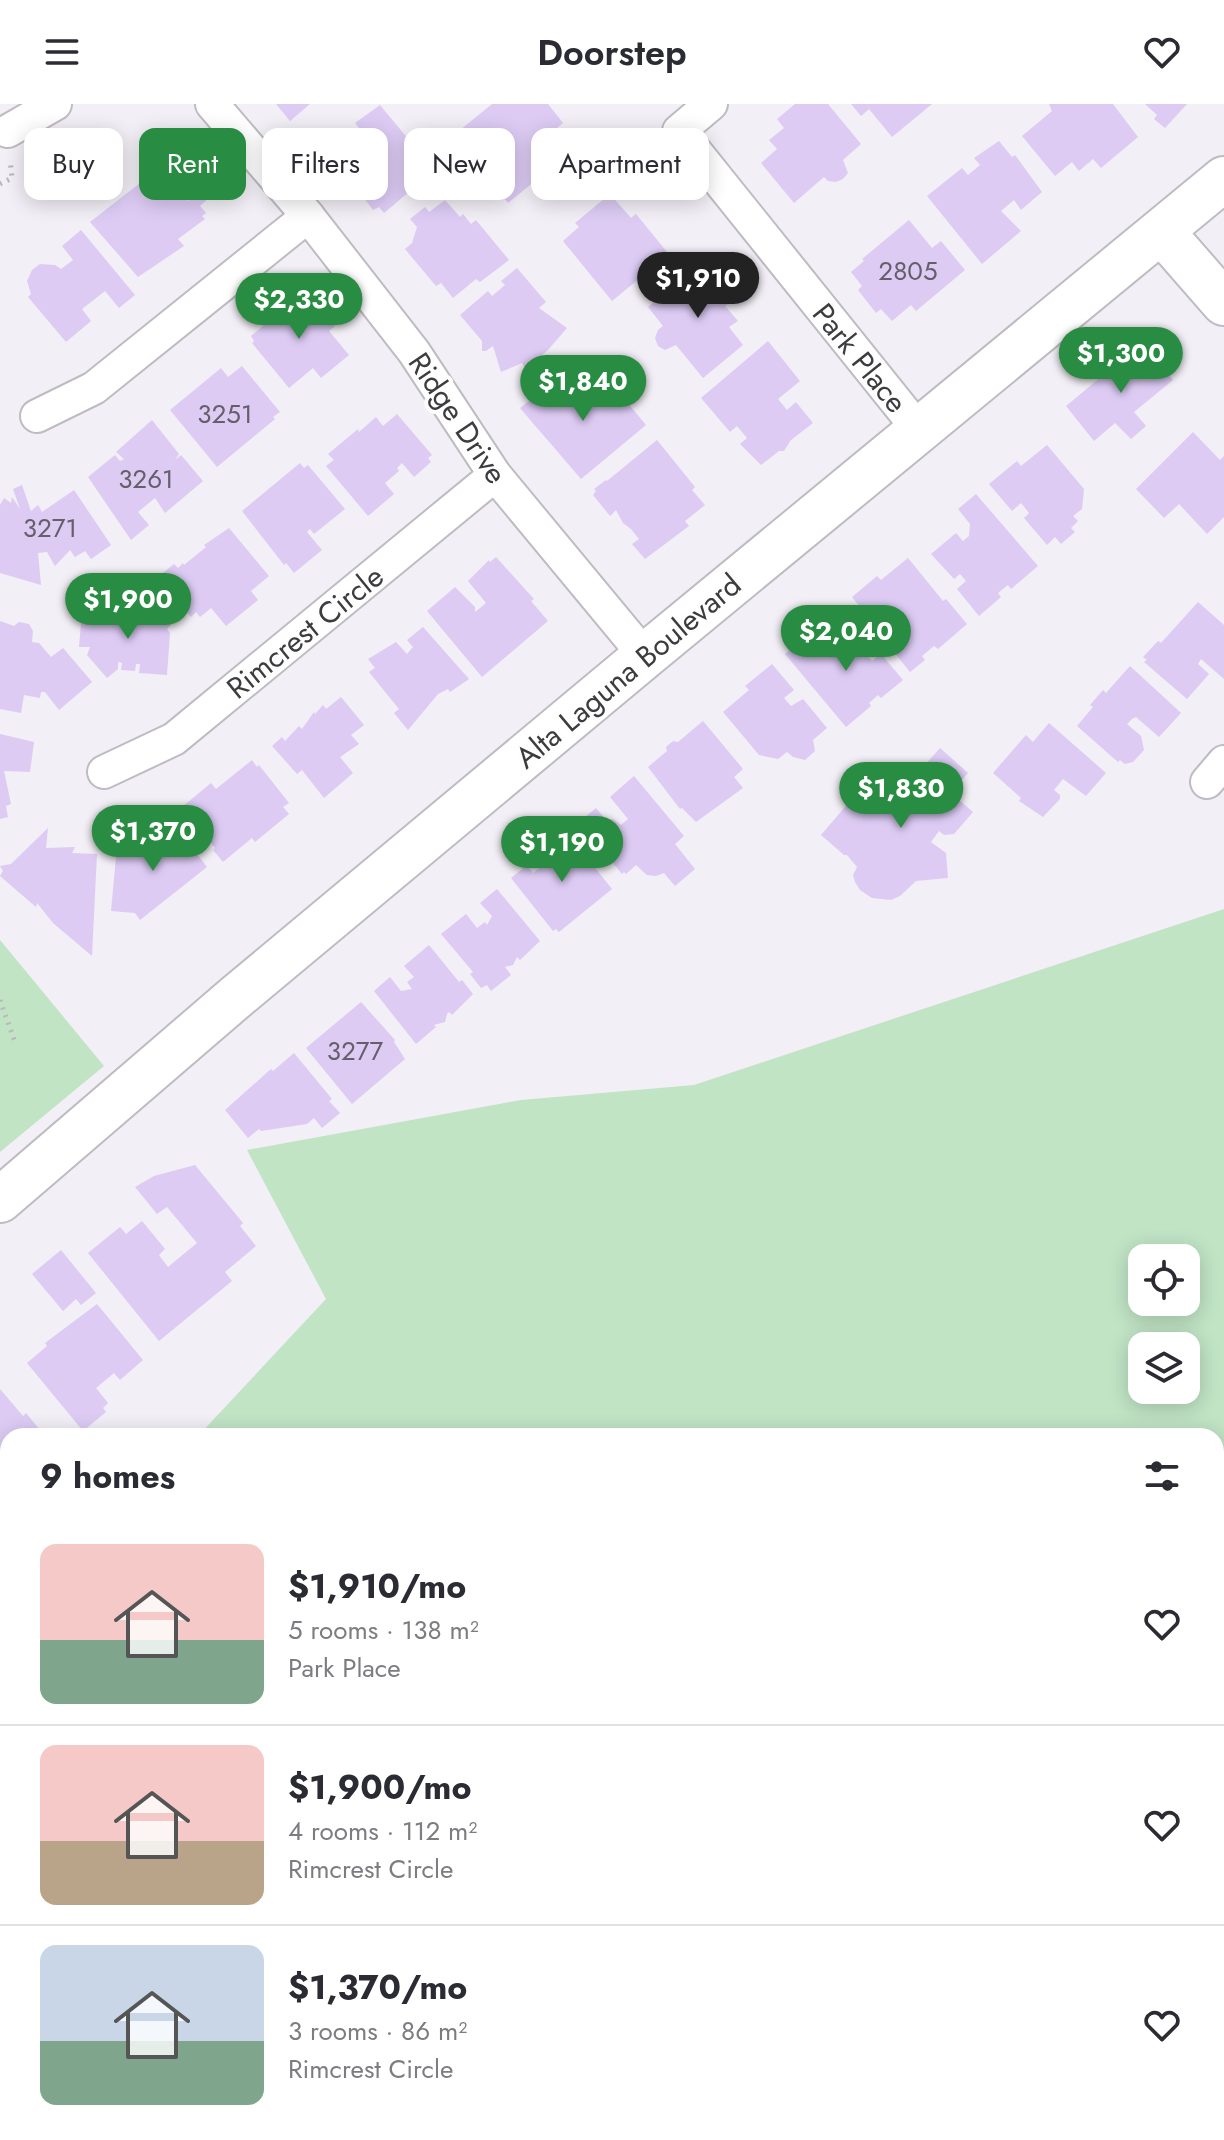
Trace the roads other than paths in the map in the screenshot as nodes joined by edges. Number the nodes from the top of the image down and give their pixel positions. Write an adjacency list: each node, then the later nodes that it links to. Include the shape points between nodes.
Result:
1 (55, 104): 4 (street)
2 (212, 104): 6 (street, Ridge Drive)
3 (711, 104): 10 (street, Park Place, via 679,131)
4 (8, 131)
5 (1224, 179): 7 (street, Alta Laguna Boulevard)
6 (308, 216): 9 (street, via 94,388); 11 (street, Ridge Drive, via 414,352)
7 (1162, 232): 8 (street); 10 (street, Alta Laguna Boulevard)
8 (1224, 303)
9 (37, 416)
10 (919, 430): 12 (street, Alta Laguna Boulevard)
11 (495, 475): 12 (street, Ridge Drive); 13 (street, Rimcrest Circle, via 174,739)
12 (645, 656): 14 (street, Alta Laguna Boulevard)
13 (104, 772)
14 (0, 1200)

